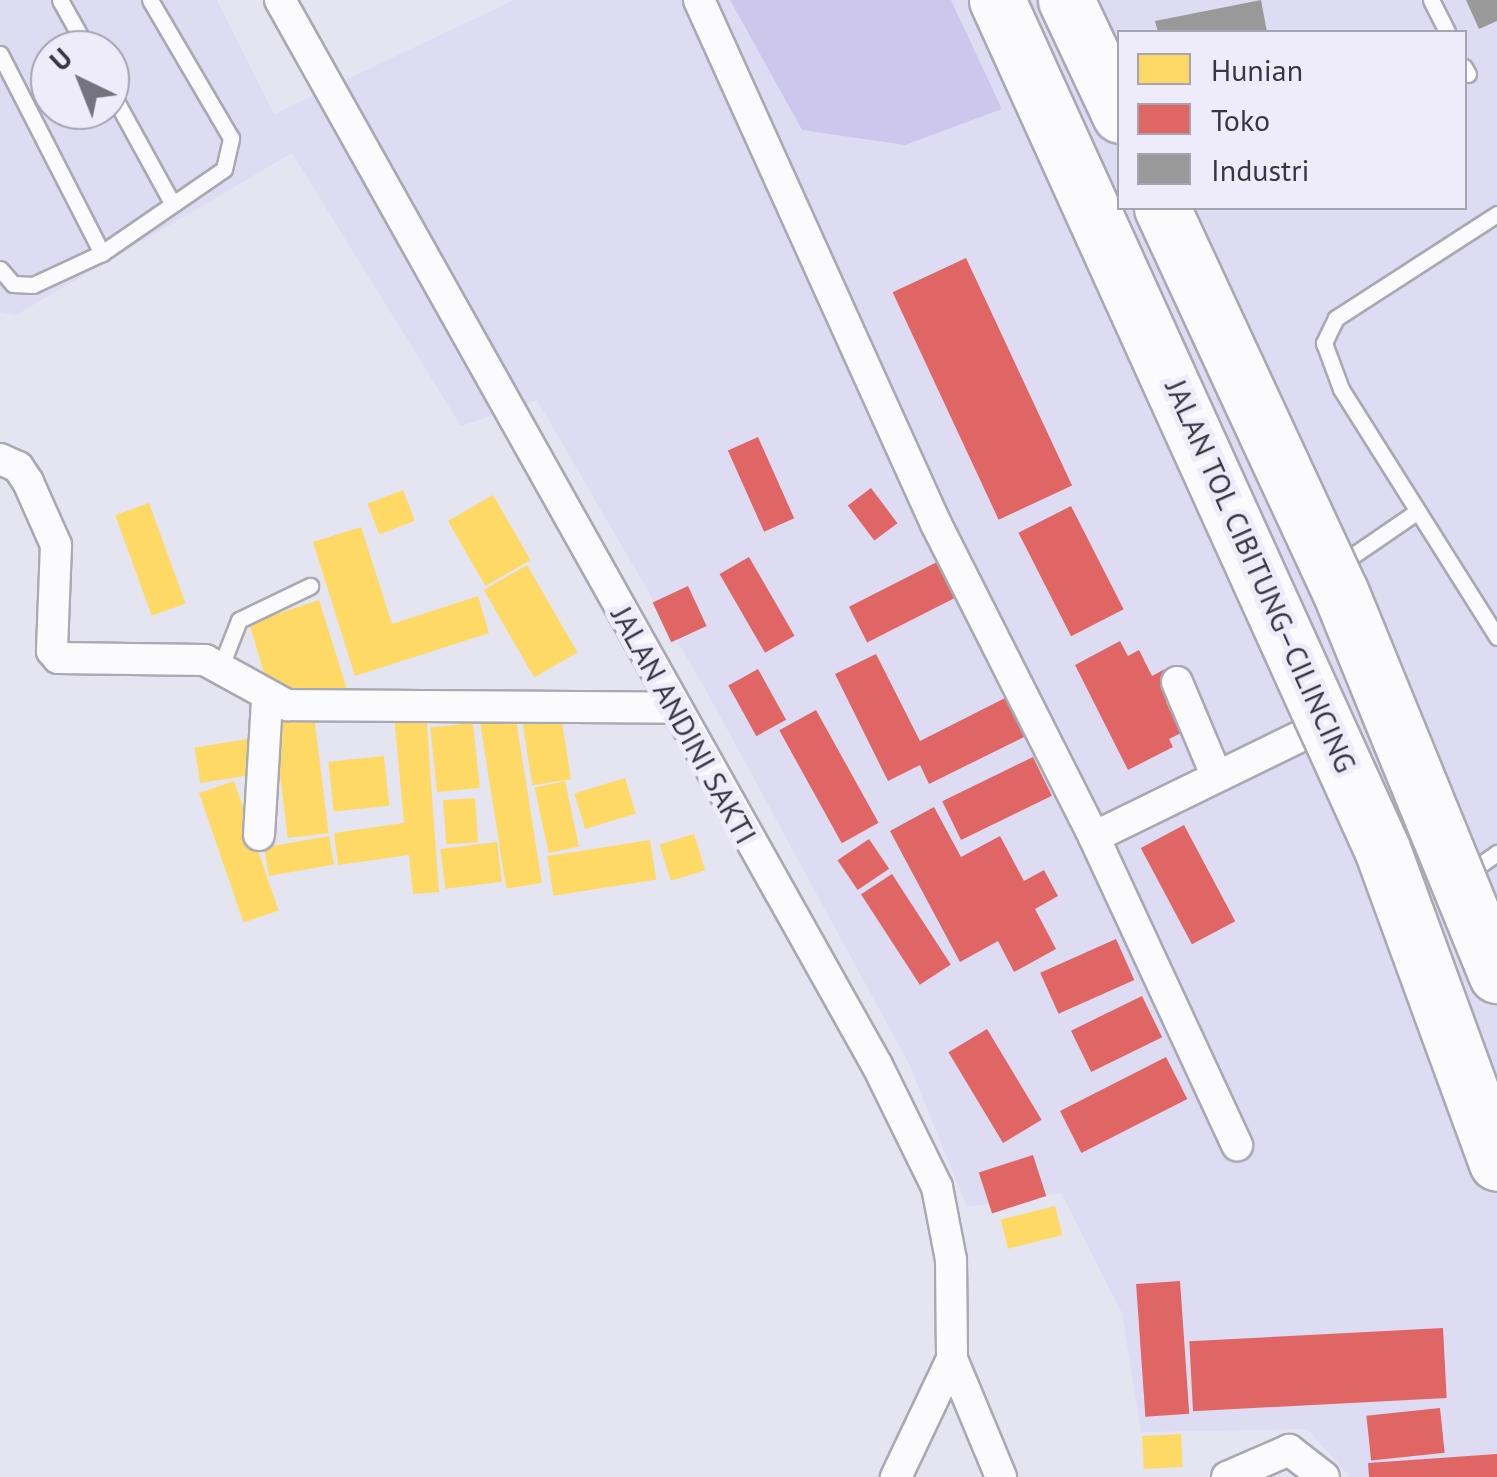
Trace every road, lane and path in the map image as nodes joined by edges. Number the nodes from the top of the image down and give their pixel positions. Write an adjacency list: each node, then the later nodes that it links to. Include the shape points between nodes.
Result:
1 (60, 0): 8 (lane)
2 (150, 0): 13 (lane, via 230,138 224,168)
3 (280, 0): 26 (street, JALAN ANDINI SAKTI)
4 (700, 0): 30 (street, via 936,524)
5 (997, 0): 35 (highway, JALAN TOL CIBITUNG–CILINCING, bridge, via 1367,813)
6 (1066, 0): 11 (highway)
7 (1431, 0): 9 (lane)
8 (77, 30)
9 (1446, 30)
10 (0, 54): 16 (lane)
11 (1117, 109)
12 (130, 127): 13 (lane)
13 (172, 204): 16 (lane)
14 (1163, 210): 33 (highway, JALAN TOL CIBITUNG–CILINCING, bridge, via 1340,592)
15 (1497, 214): 19 (lane, via 1336,318 1324,343 1341,389)
16 (102, 253): 17 (lane, via 22,287)
17 (0, 268)
18 (0, 459): 23 (street, via 18,466 56,544 52,651 58,658 205,660)
19 (1415, 513): 20 (lane); 22 (lane)
20 (1319, 579)
21 (310, 586): 23 (lane, via 240,620)
22 (1497, 637)
23 (221, 666): 25 (street)
24 (1176, 682): 28 (street)
25 (268, 699): 26 (street, via 440,711); 29 (street)
26 (657, 708): 36 (street, JALAN ANDINI SAKTI, via 877,1065 938,1188 951,1260)
27 (1336, 718): 28 (street)
28 (1216, 775): 30 (street)
29 (259, 834)
30 (1094, 837): 34 (street)
31 (1497, 854): 32 (lane)
32 (1450, 886)
33 (1497, 974)
34 (1237, 1145)
35 (1497, 1163)
36 (952, 1358): 37 (street, JALAN ANDINI SAKTI); 38 (street)
37 (896, 1477)
38 (1001, 1477)
39 (1228, 1477): 40 (street, via 1289,1450)
40 (1324, 1477)

